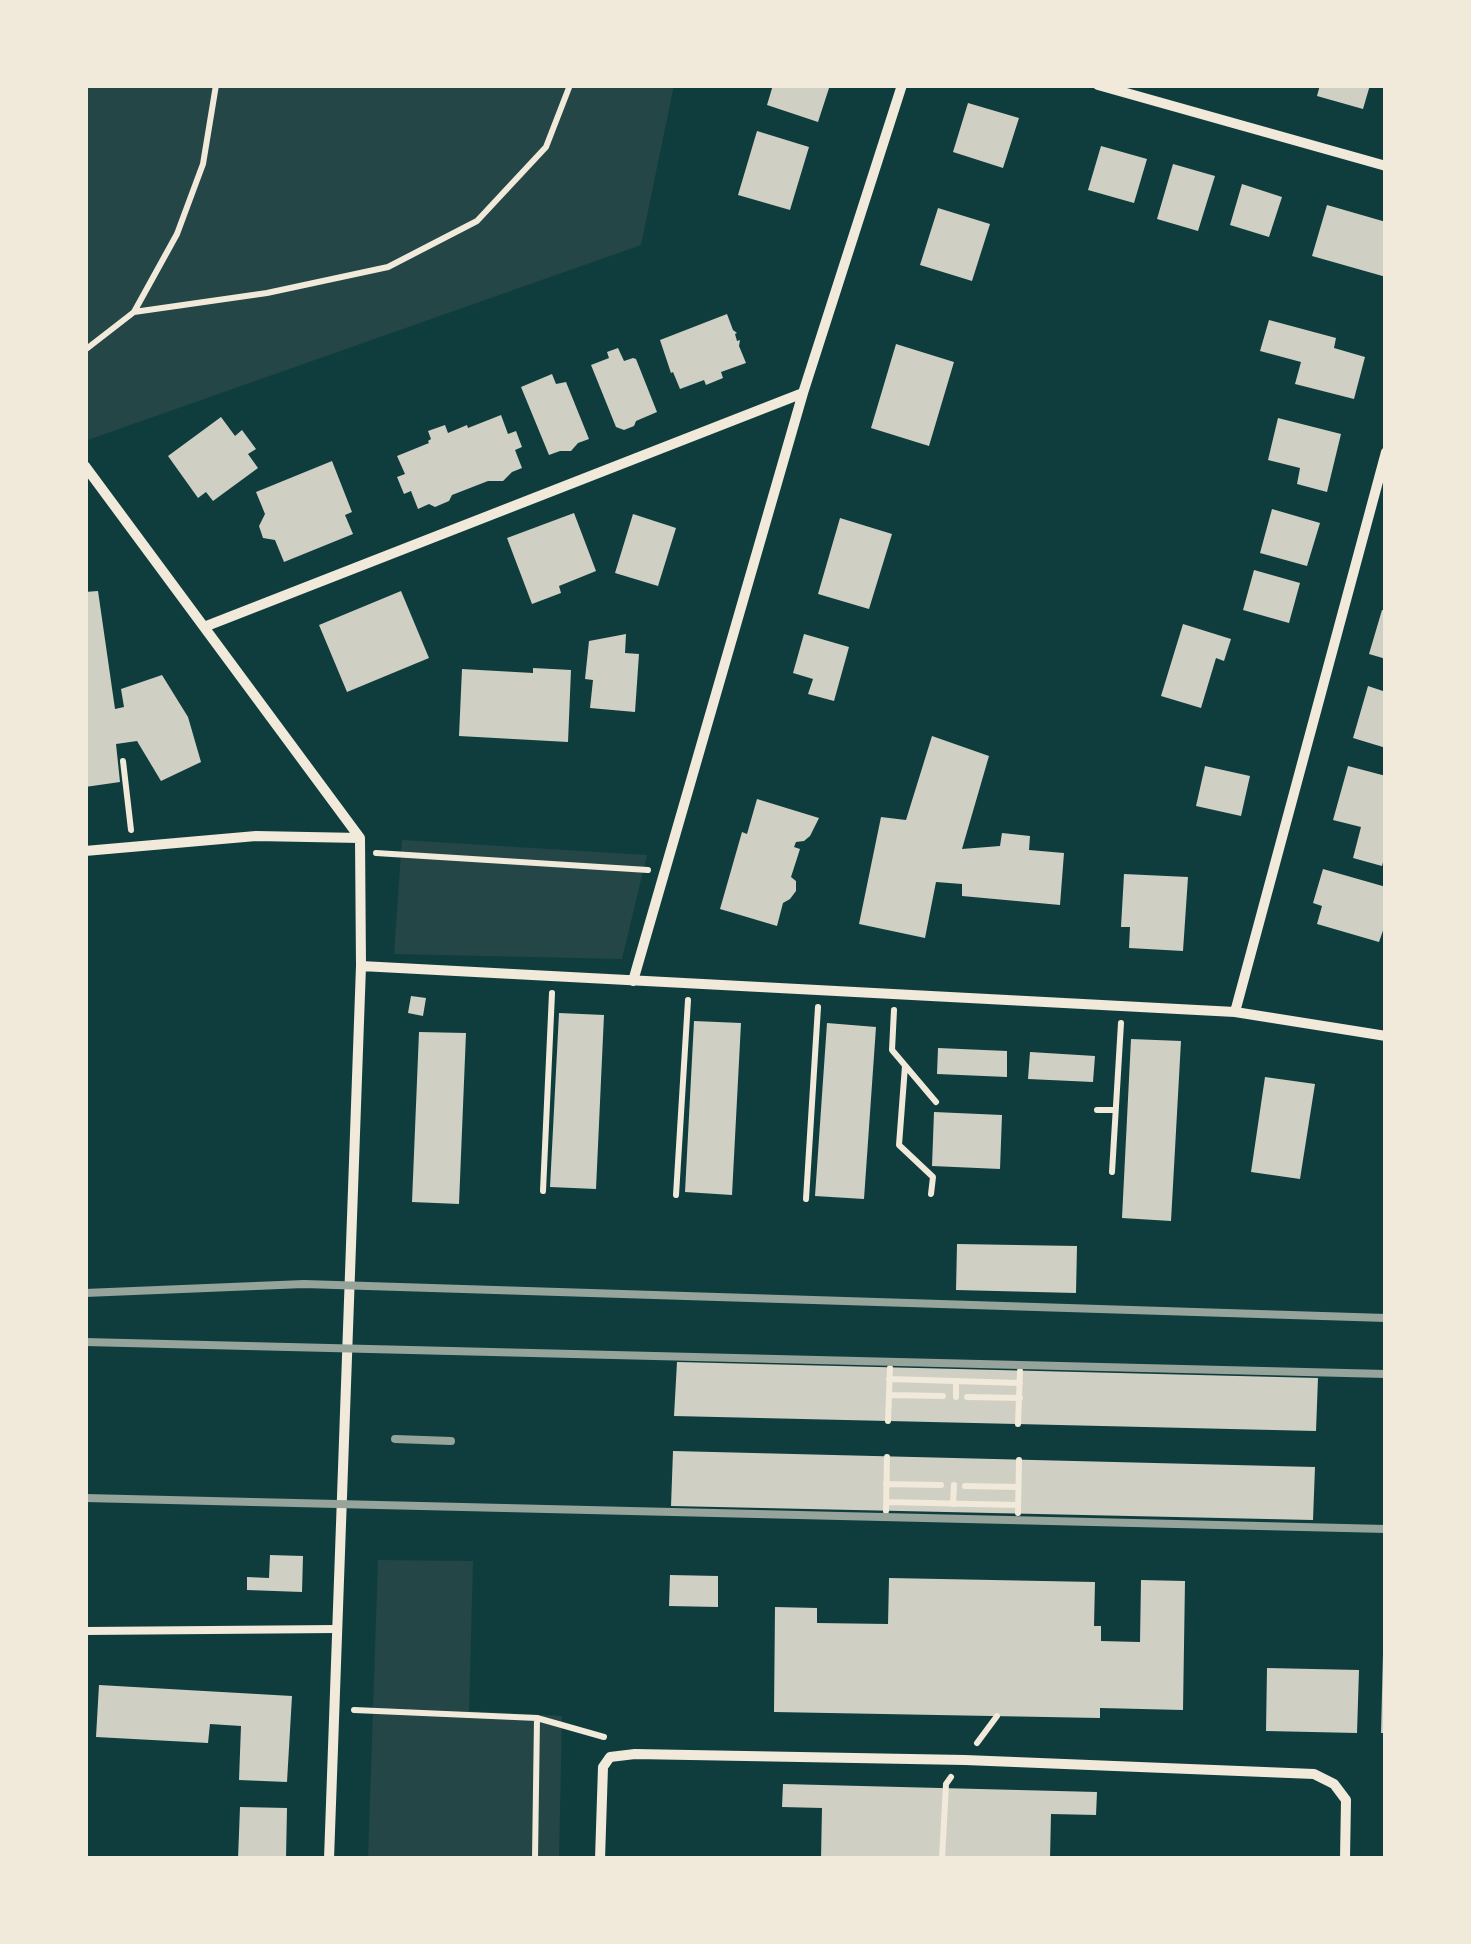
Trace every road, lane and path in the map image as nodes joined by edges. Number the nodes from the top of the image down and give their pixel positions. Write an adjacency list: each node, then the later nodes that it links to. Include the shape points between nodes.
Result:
1 (216, 85): 6 (path, via 203,164 178,234)
2 (570, 85): 6 (path, via 546,147 478,221 388,267)
3 (902, 85): 8 (street)
4 (1098, 85): 5 (street)
5 (1386, 166)
6 (134, 312): 7 (path)
7 (85, 350)
8 (803, 393): 11 (street); 17 (street)
9 (1386, 452): 25 (street)
10 (85, 466): 11 (street)
11 (204, 627): 13 (street)
12 (122, 761): 14 (path)
13 (360, 838): 14 (street, via 256,836); 16 (street)
14 (133, 846): 15 (street)
15 (85, 850)
16 (360, 852): 17 (path); 18 (street)
17 (664, 871): 20 (street)
18 (361, 966): 19 (street); 56 (street)
19 (553, 977): 20 (street); 32 (path)
20 (633, 982): 21 (street)
21 (689, 984): 22 (street); 34 (path)
22 (820, 991): 23 (street); 35 (path)
23 (894, 994): 24 (street); 27 (path, via 892,1050)
24 (1122, 1006): 25 (street); 30 (path)
25 (1234, 1012): 26 (street)
26 (1386, 1036)
27 (905, 1066): 28 (path); 33 (path, via 899,1145 933,1177)
28 (936, 1102)
29 (1096, 1110): 30 (path)
30 (1116, 1110): 31 (path)
31 (1112, 1172)
32 (543, 1191)
33 (931, 1194)
34 (676, 1195)
35 (806, 1199)
36 (890, 1368): 38 (path)
37 (1020, 1371): 40 (path)
38 (889, 1379): 39 (path); 41 (path)
39 (956, 1381): 40 (path); 43 (path)
40 (1020, 1382): 45 (path)
41 (889, 1395): 42 (path); 46 (path)
42 (943, 1396)
43 (956, 1397)
44 (967, 1397): 45 (path)
45 (1020, 1398): 47 (path)
46 (888, 1421)
47 (1018, 1424)
48 (887, 1457): 50 (path)
49 (1019, 1460): 54 (path)
50 (886, 1484): 52 (path); 55 (path, via 886,1506)
51 (954, 1484): 55 (path)
52 (942, 1485)
53 (966, 1486): 54 (path)
54 (1018, 1487): 55 (path, via 1018,1509)
55 (953, 1504)
56 (337, 1630): 57 (lane); 58 (street)
57 (85, 1631)
58 (334, 1709): 59 (path); 61 (street)
59 (537, 1718): 60 (path, via 616,1740); 62 (path)
60 (636, 1754): 63 (street, via 610,1757 603,1767); 64 (street, via 1314,1774 1346,1800)
61 (329, 1859)
62 (536, 1859)
63 (600, 1859)
64 (1345, 1859)

